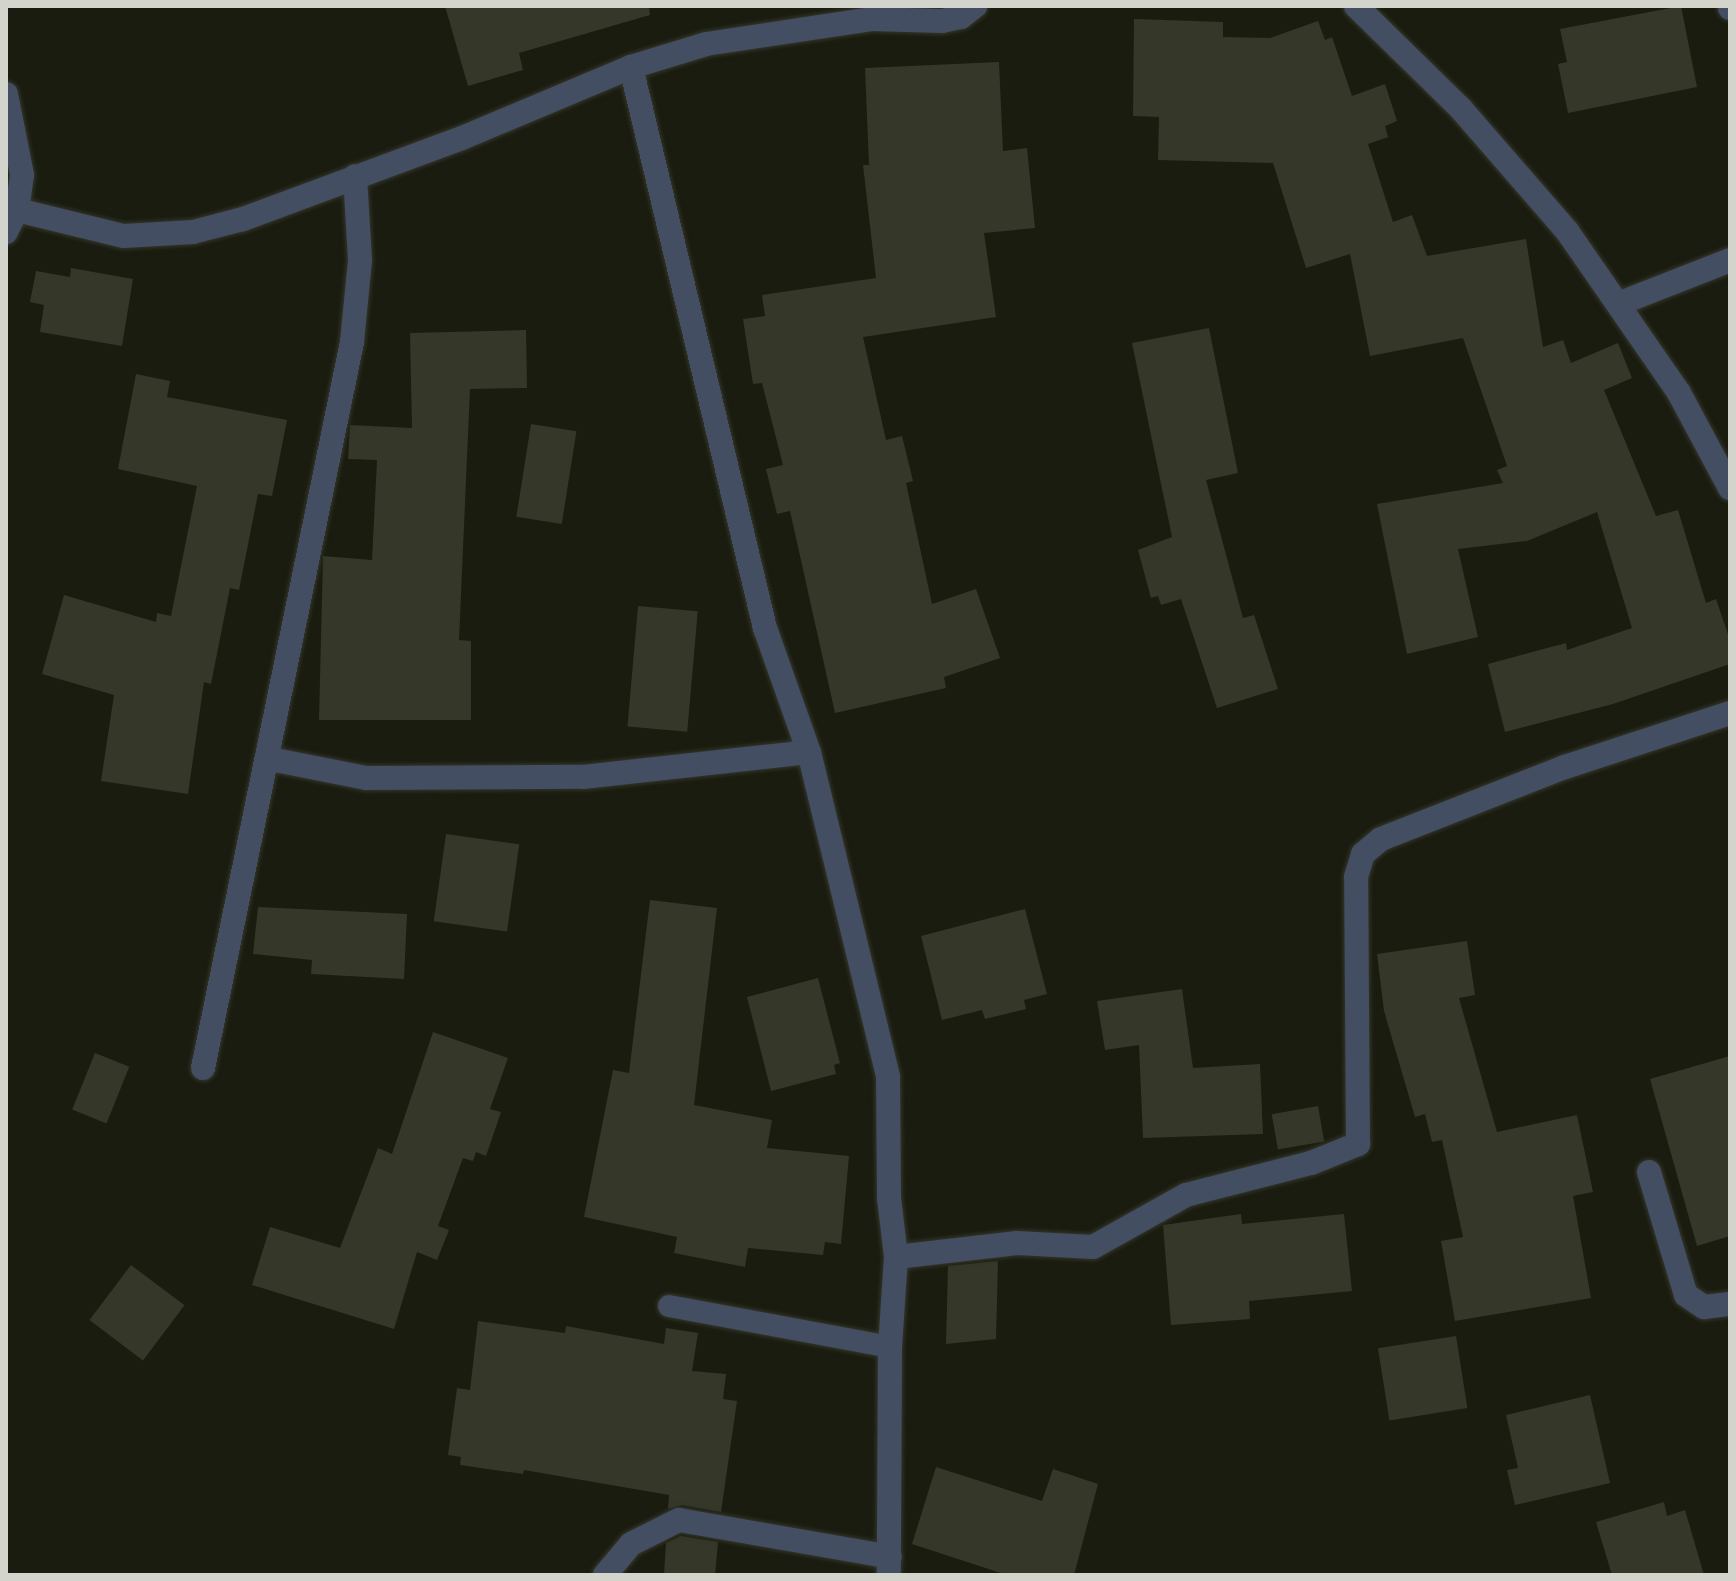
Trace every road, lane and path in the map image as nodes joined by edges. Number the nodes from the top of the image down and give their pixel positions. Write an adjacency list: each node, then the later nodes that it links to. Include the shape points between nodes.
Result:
1 (975, 6): 3 (street, via 961,17 942,21 871,19 706,44)
2 (1356, 6): 8 (street, via 1461,109 1567,231)
3 (631, 67): 5 (street); 11 (street, via 765,628)
4 (6, 94): 6 (street, via 22,175)
5 (355, 176): 6 (street, via 193,232 124,236); 12 (street, via 360,260 352,342)
6 (11, 221)
7 (1730, 260): 8 (street)
8 (1618, 304): 9 (street, via 1679,393)
9 (1730, 488)
10 (1730, 713): 15 (street, via 1551,772 1381,839 1363,854 1356,877 1358,1144 1311,1163 1186,1195 1093,1247 1017,1243)
11 (809, 752): 12 (street, via 583,777 366,778); 15 (street, via 888,1077 889,1198)
12 (270, 759): 13 (street)
13 (203, 1068)
14 (1649, 1172): 16 (street, via 1686,1295 1704,1307)
15 (896, 1257): 18 (street)
16 (1730, 1304)
17 (669, 1306): 18 (lane)
18 (890, 1347): 19 (street)
19 (889, 1566): 20 (street, via 679,1520 631,1544)
20 (605, 1575)

